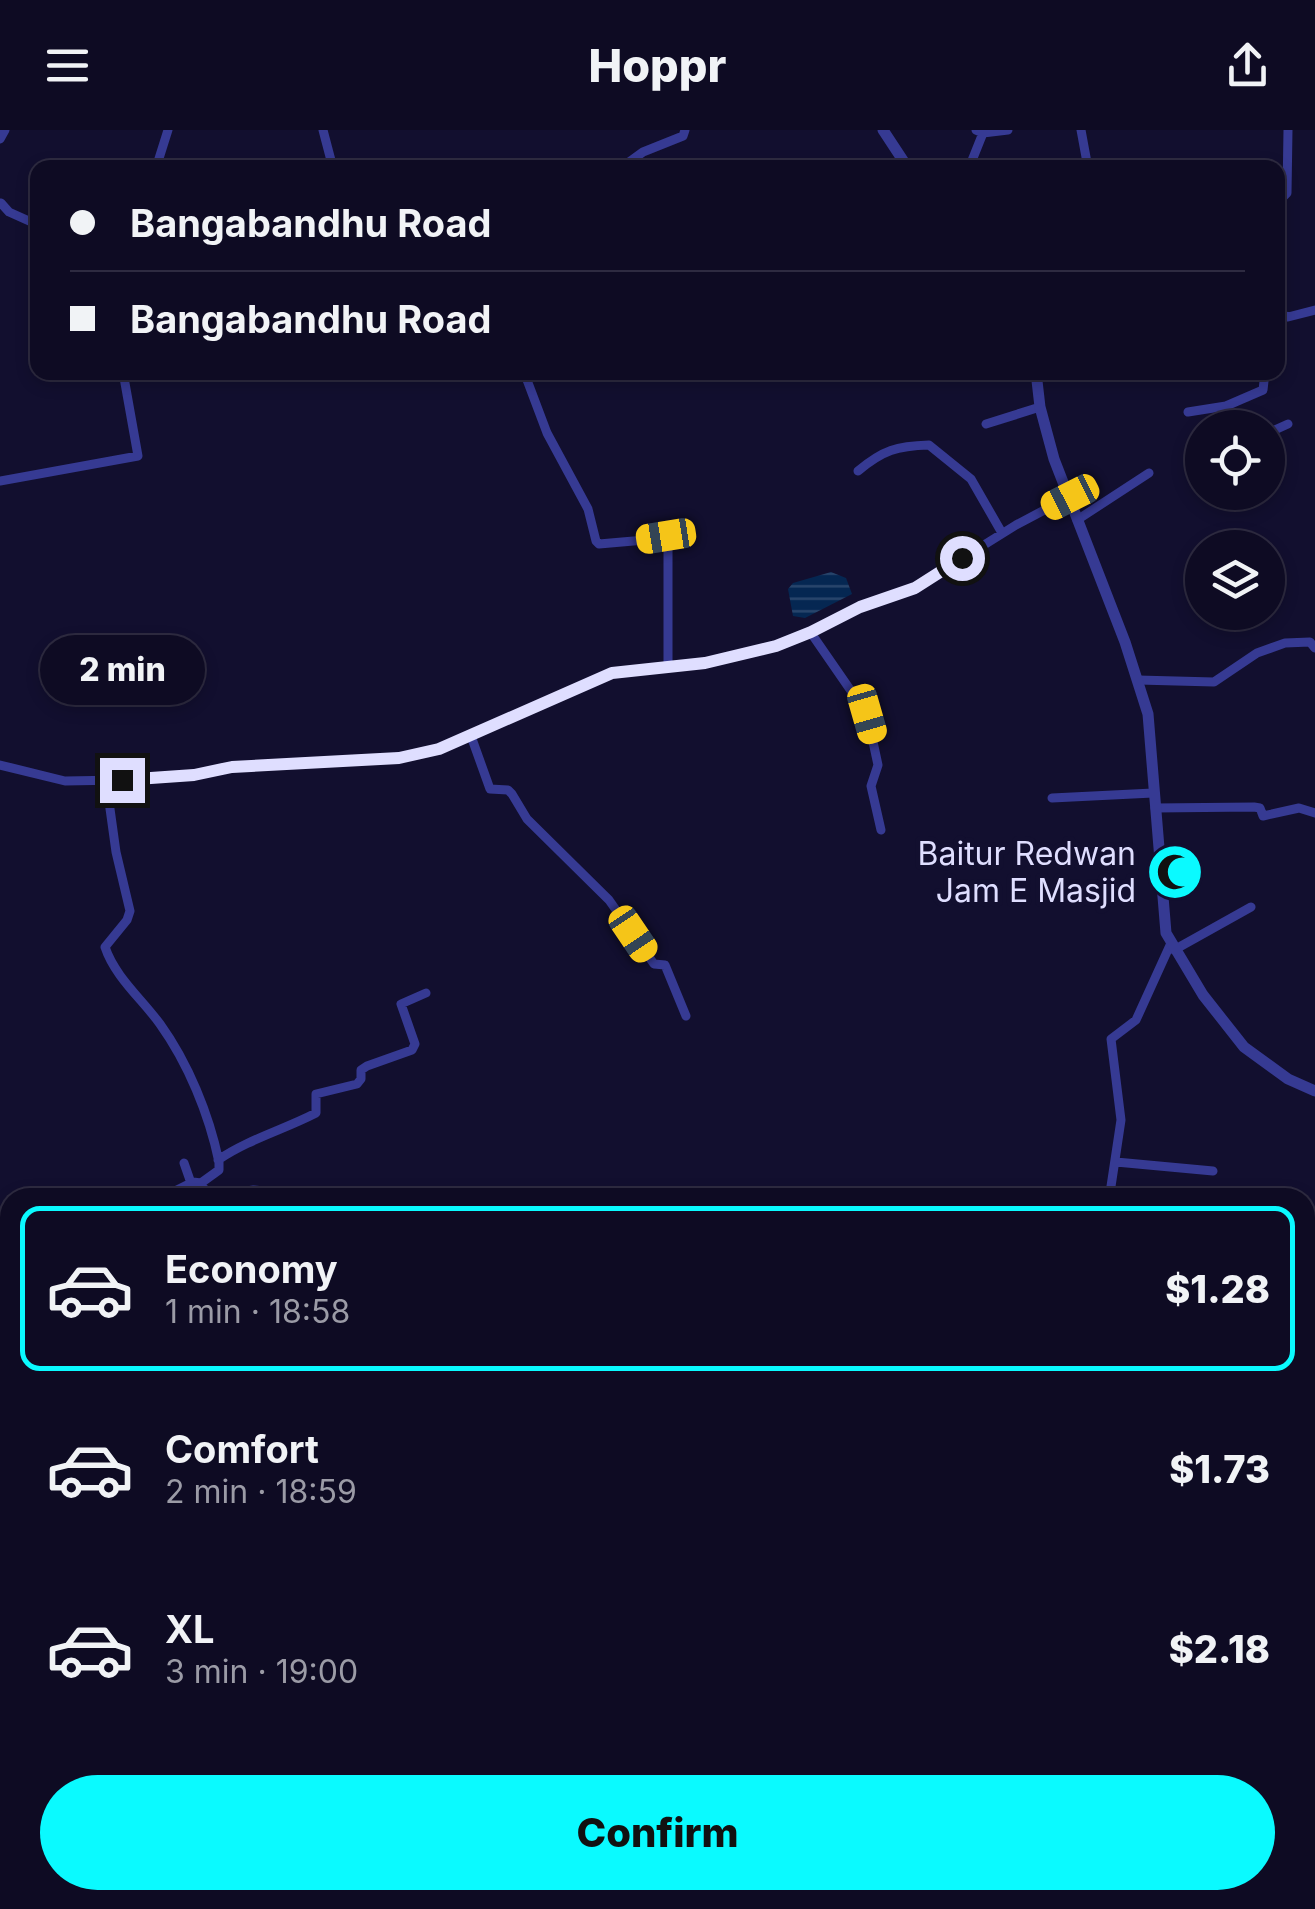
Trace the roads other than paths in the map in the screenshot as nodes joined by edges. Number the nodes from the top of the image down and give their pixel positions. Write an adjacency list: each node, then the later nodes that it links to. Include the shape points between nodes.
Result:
1 (5, 130): 10 (street)
2 (168, 130): 11 (street)
3 (323, 130): 12 (street)
4 (685, 130): 13 (street)
5 (882, 130): 14 (street)
6 (1008, 130): 9 (street)
7 (1080, 130): 16 (street)
8 (1288, 130): 17 (street)
9 (980, 131): 15 (street)
10 (0, 140)
11 (159, 160)
12 (331, 160)
13 (632, 160)
14 (903, 160)
15 (971, 160)
16 (1086, 160)
17 (1285, 196)
18 (0, 202): 19 (street)
19 (30, 221)
20 (1315, 310): 21 (street)
21 (1285, 315)
22 (124, 380): 35 (street, via 138,456)
23 (527, 380): 41 (street, via 588,509 596,541 668,538)
24 (1037, 380): 27 (street)
25 (1264, 380): 26 (street, via 1263,390)
26 (1226, 406): 28 (street); 29 (street)
27 (1040, 407): 30 (street); 36 (street)
28 (1201, 410)
29 (1226, 410)
30 (986, 424)
31 (1288, 424): 32 (street)
32 (1285, 426)
33 (858, 471): 38 (street, via 878,454 929,446 971,480)
34 (1149, 473): 37 (street)
35 (0, 481)
36 (1070, 497): 37 (street); 38 (street)
37 (1077, 520): 42 (street)
38 (1002, 533): 39 (street, via 915,588)
39 (811, 632): 41 (street, via 742,655); 50 (street, via 867,714 878,765 871,786)
40 (1315, 648): 42 (street, via 1310,642 1285,643 1214,682)
41 (668, 666): 43 (street, via 612,673)
42 (1138, 680): 46 (street, via 1148,714)
43 (471, 736): 45 (street, via 399,758); 54 (street, via 490,789 508,790 527,819 609,900 654,964 665,966)
44 (0, 765): 45 (street, via 65,781)
45 (106, 780): 56 (street, via 130,911 105,947 183,1063)
46 (1153, 793): 47 (street); 48 (street)
47 (1052, 798)
48 (1155, 808): 49 (street, via 1254,807 1264,816 1299,808); 52 (street)
49 (1315, 812)
50 (880, 830)
51 (1251, 907): 52 (street)
52 (1172, 946): 55 (street, via 1244,1048); 58 (street, via 1136,1020 1111,1039 1121,1120)
53 (426, 992): 56 (street, via 401,1004 416,1044 412,1050 367,1066 358,1084 316,1094 316,1113)
54 (686, 1016)
55 (1315, 1091)
56 (218, 1160): 60 (street, via 219,1170)
57 (184, 1162): 60 (street)
58 (1116, 1162): 59 (street); 63 (street)
59 (1214, 1171)
60 (196, 1183): 61 (street); 62 (street)
61 (185, 1188)
62 (203, 1188)
63 (1111, 1188)

